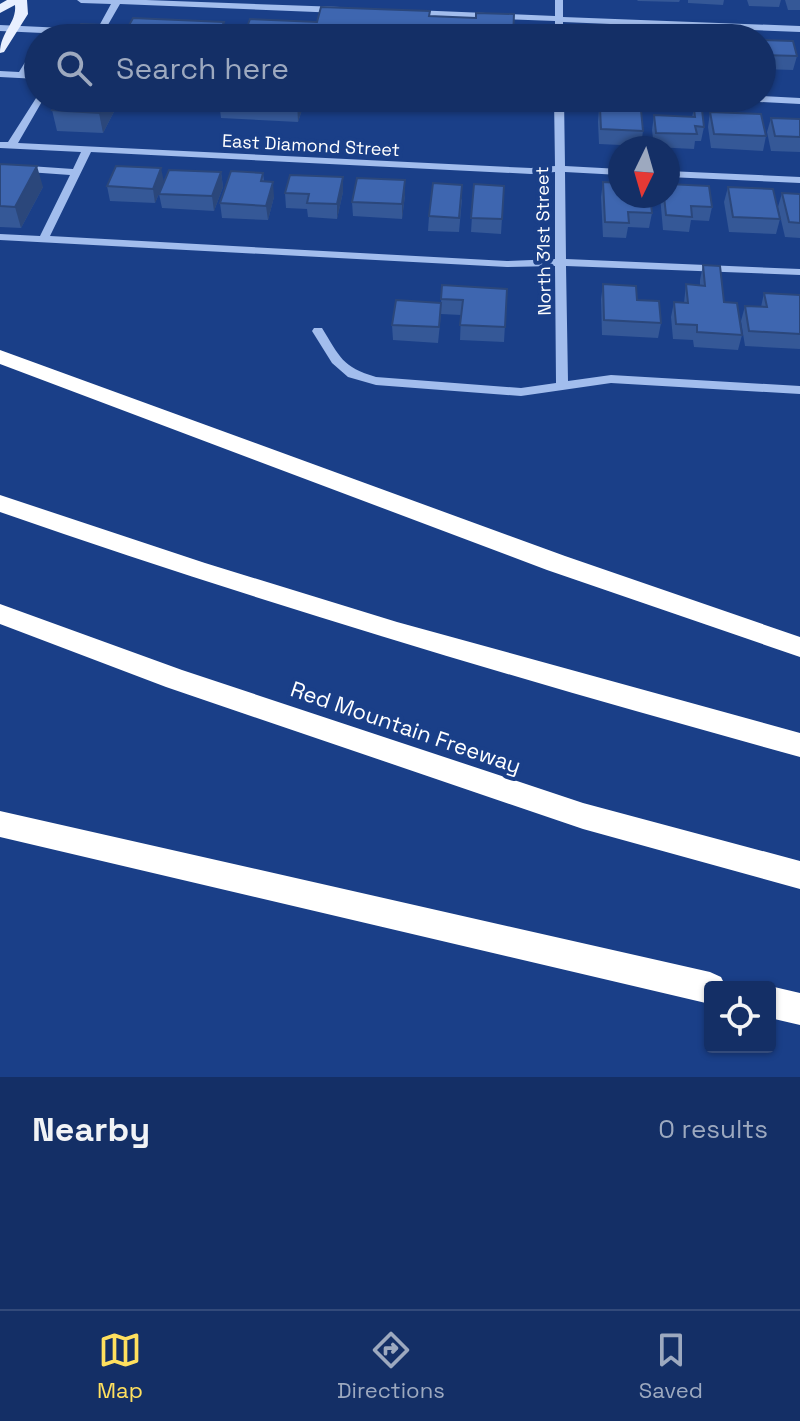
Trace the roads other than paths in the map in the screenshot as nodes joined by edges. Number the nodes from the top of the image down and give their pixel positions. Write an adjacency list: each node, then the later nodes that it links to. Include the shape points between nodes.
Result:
1 (18, 0): 5 (main road); 12 (main road, via 22,14)
2 (81, 0): 4 (street)
3 (559, 0): 8 (street)
4 (117, 1): 6 (street); 9 (street)
5 (0, 9)
6 (354, 11)
7 (401, 13): 8 (street)
8 (558, 19): 10 (street); 11 (street)
9 (104, 24)
10 (558, 24)
11 (679, 24)
12 (7, 28): 15 (main road)
13 (776, 28): 14 (street)
14 (800, 29)
15 (0, 49)
16 (24, 71): 18 (street)
17 (0, 74): 18 (street)
18 (21, 76)
19 (776, 100): 20 (street)
20 (800, 101)
21 (29, 112): 23 (street)
22 (559, 112): 26 (street, North 31st Street)
23 (5, 146): 24 (street, East Diamond Street)
24 (87, 150): 26 (street, East Diamond Street); 28 (street)
25 (0, 167): 28 (street)
26 (560, 169): 27 (street, East Diamond Street); 33 (street, North 31st Street)
27 (608, 171)
28 (76, 172): 32 (street)
29 (680, 175): 30 (street)
30 (800, 180)
31 (0, 237): 32 (street)
32 (43, 240): 33 (street, via 507,264)
33 (561, 262): 34 (street); 38 (street, North 31st Street)
34 (800, 272)
35 (318, 331): 38 (street, via 352,374 376,381 521,392)
36 (0, 357): 39 (highway)
37 (0, 374): 39 (highway)
38 (562, 384): 40 (street, via 611,379)
39 (80, 388): 43 (highway)
40 (800, 390)
41 (0, 503): 44 (highway, via 164,560)
42 (0, 614): 47 (highway, Red Mountain Freeway, via 175,679 583,816)
43 (800, 647)
44 (800, 745)
45 (0, 818): 46 (highway)
46 (15, 827): 48 (highway)
47 (800, 875)
48 (704, 987)
49 (776, 1003): 50 (highway)
50 (800, 1009)

